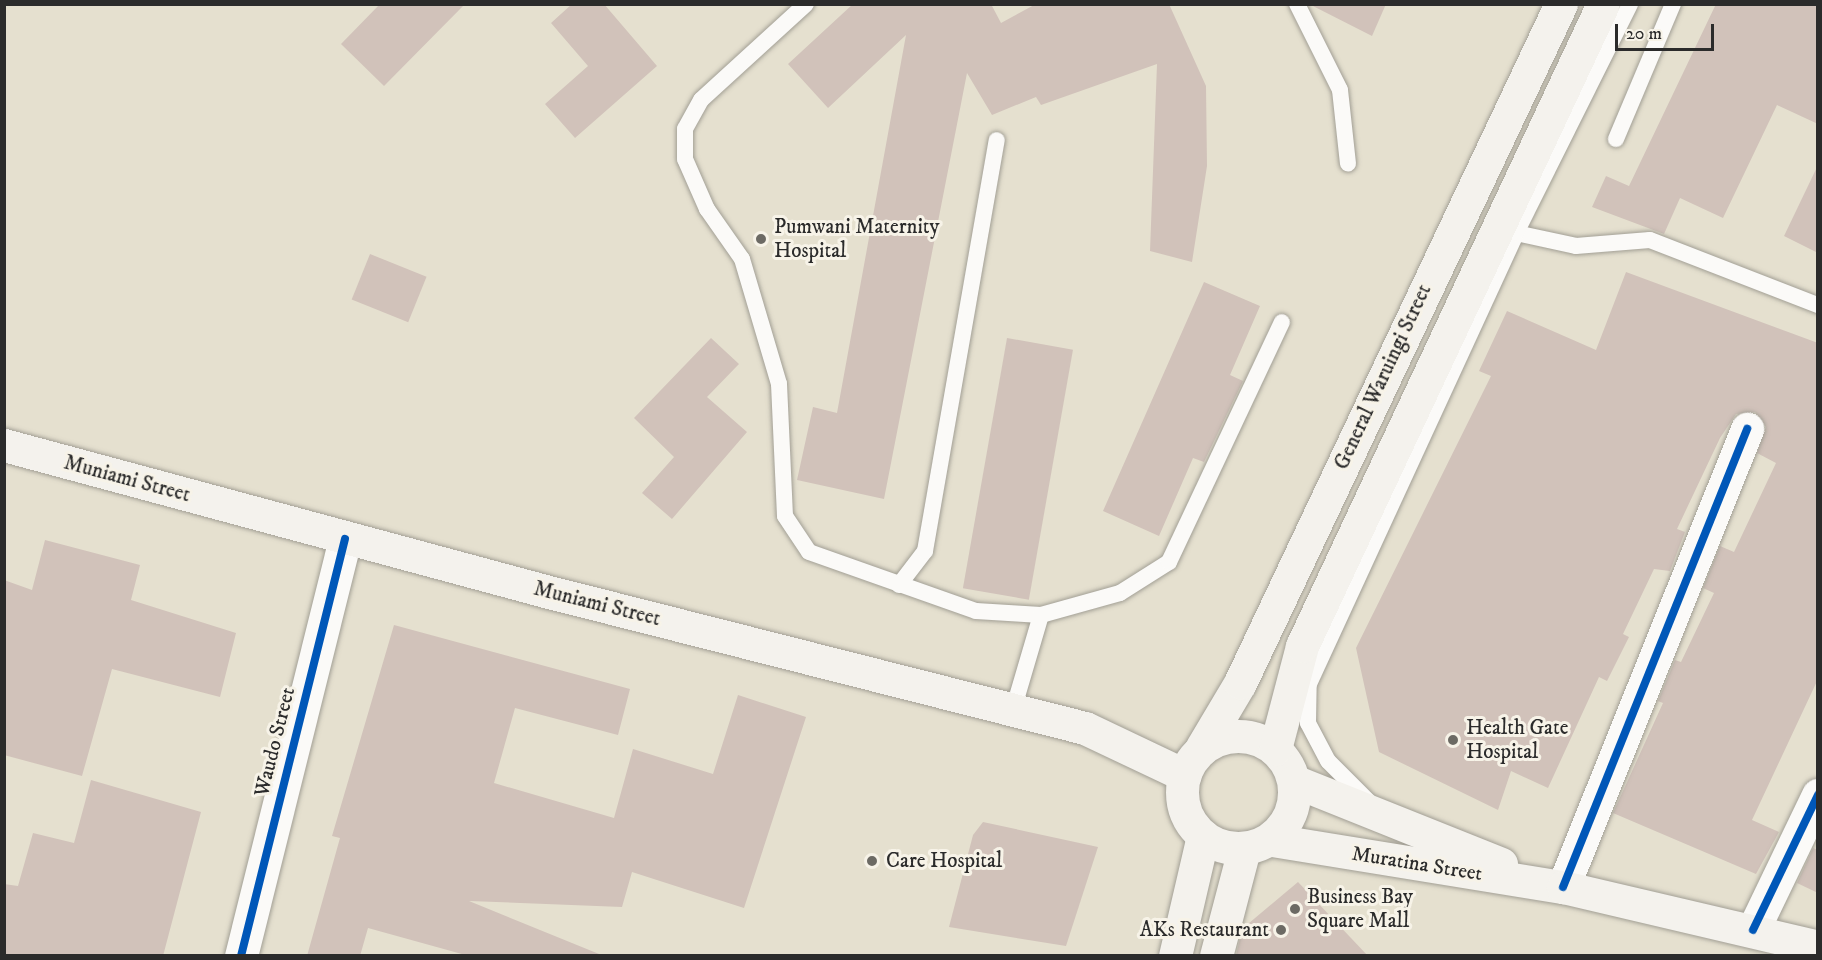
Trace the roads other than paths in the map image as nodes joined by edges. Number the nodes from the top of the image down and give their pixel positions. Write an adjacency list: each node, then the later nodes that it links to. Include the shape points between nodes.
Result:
1 (806, 4): 16 (lane, via 701,100 685,129 685,159 707,209 742,259 779,384 785,516 809,552)
2 (1297, 4): 9 (lane, via 1340,90)
3 (1561, 4): 19 (main road, General Waruingi Street, via 1240,683)
4 (1603, 4): 20 (main road, General Waruingi Street, via 1302,646)
5 (1630, 4): 10 (lane)
6 (1673, 4): 7 (lane)
7 (1616, 139)
8 (997, 140): 16 (lane, via 925,551)
9 (1348, 164)
10 (1516, 233): 11 (lane, via 1576,246 1650,240); 24 (lane, via 1309,684 1308,723 1328,760)
11 (1818, 305)
12 (1282, 322): 17 (lane, via 1169,562 1120,593)
13 (1747, 429): 27 (street)
14 (4, 445): 15 (main road, Muniami Street)
15 (345, 538): 18 (main road, Muniami Street); 30 (street, Waudo Street)
16 (900, 585): 17 (lane, via 976,611)
17 (1041, 615): 18 (lane)
18 (1013, 710): 21 (main road, Muniami Street, via 1085,728)
19 (1202, 747): 20 (main road, via 1241,736); 21 (main road)
20 (1275, 749): 22 (main road)
21 (1184, 775): 25 (main road, via 1185,812)
22 (1294, 780): 24 (main road, Muratina Street); 26 (main road, via 1289,817)
23 (1818, 795): 28 (street)
24 (1388, 821): 27 (main road, Muratina Street)
25 (1203, 836): 26 (main road, via 1226,848); 31 (main road)
26 (1258, 844): 27 (main road, Muratina Street); 32 (main road)
27 (1563, 887): 28 (main road, Muratina Street)
28 (1754, 930): 29 (main road, Muratina Street)
29 (1818, 947)
30 (241, 956)
31 (1175, 956)
32 (1216, 956)

